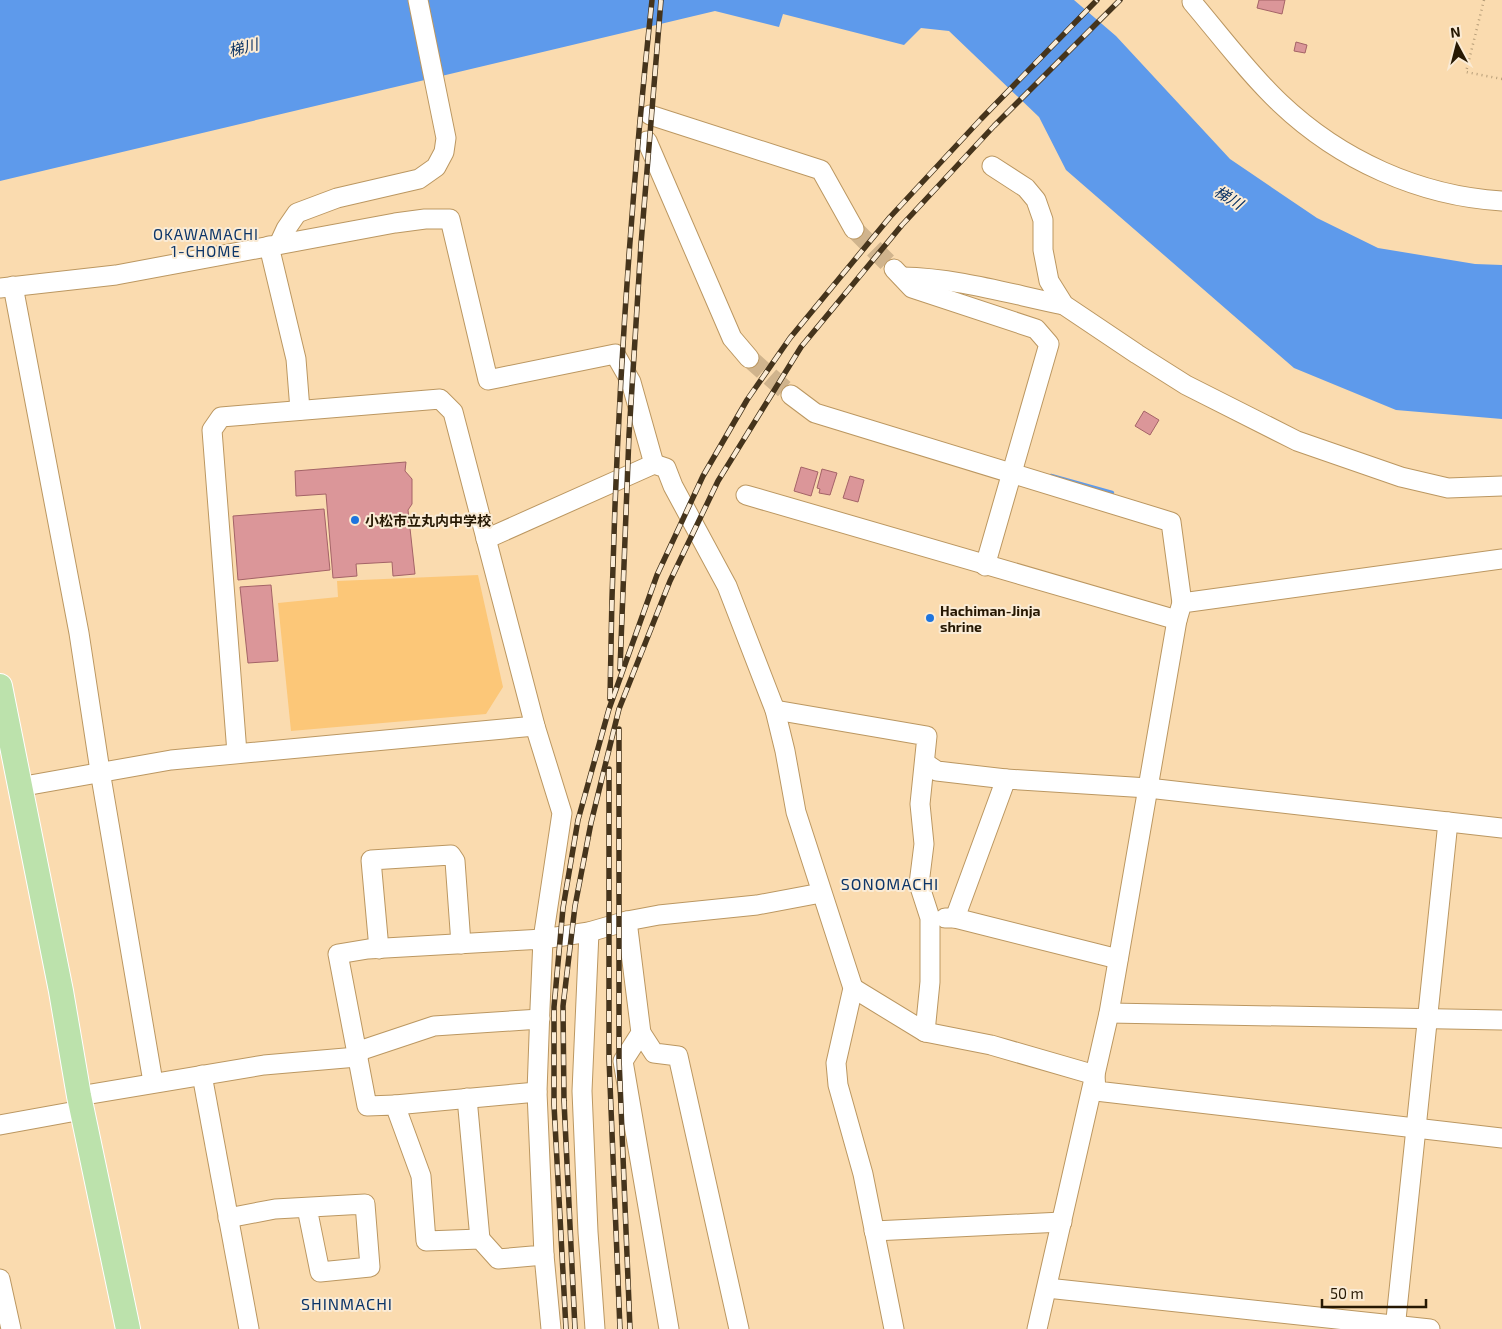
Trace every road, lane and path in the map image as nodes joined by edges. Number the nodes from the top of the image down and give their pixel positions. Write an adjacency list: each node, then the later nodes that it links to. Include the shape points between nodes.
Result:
1 (418, 0): 10 (street, via 445,128 444,152 436,167 420,179 337,198 297,213)
2 (1484, 0): 4 (path, via 1466,72)
3 (1192, 2): 8 (street, via 1279,102 1339,150 1396,178 1441,192)
4 (1502, 79)
5 (650, 115): 9 (street, via 821,170)
6 (647, 141): 13 (street, via 732,338)
7 (992, 166): 12 (street, via 1026,188 1036,200 1042,220 1049,281)
8 (1502, 201)
9 (854, 230)
10 (274, 245): 11 (street, via 116,275); 15 (street, via 296,358); 16 (street, via 410,221 450,219 488,380 615,354 631,382)
11 (7, 287): 30 (street, via 79,633)
12 (1064, 305): 17 (street, via 974,284 898,273 912,288 1036,329 1049,344); 18 (street, via 1186,385 1297,440 1401,477 1448,488)
13 (749, 358)
14 (791, 395): 17 (street, via 816,413)
15 (300, 410): 20 (street, via 440,399 453,412); 28 (street, via 221,417 212,430)
16 (654, 464): 20 (street); 25 (street, via 666,468 727,586)
17 (1011, 474): 22 (street); 23 (street, via 1171,522)
18 (1502, 486)
19 (746, 495): 22 (street)
20 (486, 539): 26 (street)
21 (1502, 559): 23 (street)
22 (985, 566): 23 (street)
23 (1179, 611): 33 (street)
24 (0, 686): 27 (main road)
25 (775, 710): 29 (street, via 927,736); 36 (street, via 786,750 796,812)
26 (535, 726): 28 (street); 41 (street, via 562,813)
27 (6, 747): 32 (main road)
28 (238, 753): 30 (street)
29 (925, 763): 31 (street, via 937,770); 37 (street, via 920,804 924,844 919,884)
30 (100, 771): 32 (street); 55 (street)
31 (1006, 779): 33 (street); 38 (street)
32 (19, 787): 58 (main road)
33 (1148, 788): 34 (street); 44 (street)
34 (1448, 822): 35 (street); 48 (street)
35 (1502, 828)
36 (821, 894): 39 (street); 45 (street)
37 (930, 918): 38 (street); 50 (street, via 930,982)
38 (955, 918): 44 (street)
39 (627, 921): 40 (street); 51 (street)
40 (589, 932): 41 (street); 76 (street, via 582,1091)
41 (543, 939): 42 (street); 47 (street)
42 (461, 944): 43 (street); 43 (street, via 455,861 451,855 431,856 371,860)
43 (379, 949): 52 (street, via 338,954)
44 (1118, 959): 46 (street)
45 (853, 988): 50 (street); 66 (street, via 836,1063 838,1085 863,1174)
46 (1109, 1013): 48 (street); 54 (street)
47 (540, 1019): 52 (street, via 434,1026 362,1050); 56 (street)
48 (1427, 1020): 49 (street); 61 (street)
49 (1502, 1020)
50 (925, 1032): 54 (street, via 991,1045)
51 (641, 1033): 77 (street, via 623,1061); 78 (street, via 654,1054 678,1056)
52 (357, 1057): 53 (street, via 264,1065); 59 (street, via 367,1106)
53 (202, 1075): 55 (street); 64 (street)
54 (1095, 1075): 61 (street, via 1096,1091); 65 (street)
55 (153, 1082): 58 (street)
56 (537, 1092): 57 (street); 68 (street)
57 (468, 1098): 59 (street); 67 (street)
58 (81, 1103): 60 (street); 73 (main road)
59 (395, 1105): 67 (street, via 421,1176 426,1241)
60 (0, 1125)
61 (1416, 1130): 62 (street); 71 (street)
62 (1502, 1138)
63 (308, 1208): 63 (street, via 365,1204 370,1267 320,1272); 64 (street, via 275,1209)
64 (228, 1218): 74 (street)
65 (1062, 1222): 66 (street); 70 (street)
66 (874, 1231): 79 (street)
67 (480, 1238): 68 (street, via 498,1259)
68 (544, 1255): 75 (street)
69 (0, 1279): 72 (street)
70 (1047, 1288): 71 (street); 80 (street)
71 (1395, 1327): 81 (street)
72 (11, 1329)
73 (128, 1329)
74 (249, 1329)
75 (552, 1329)
76 (595, 1329)
77 (669, 1329)
78 (739, 1329)
79 (894, 1329)
80 (1037, 1329)
81 (1430, 1329)

